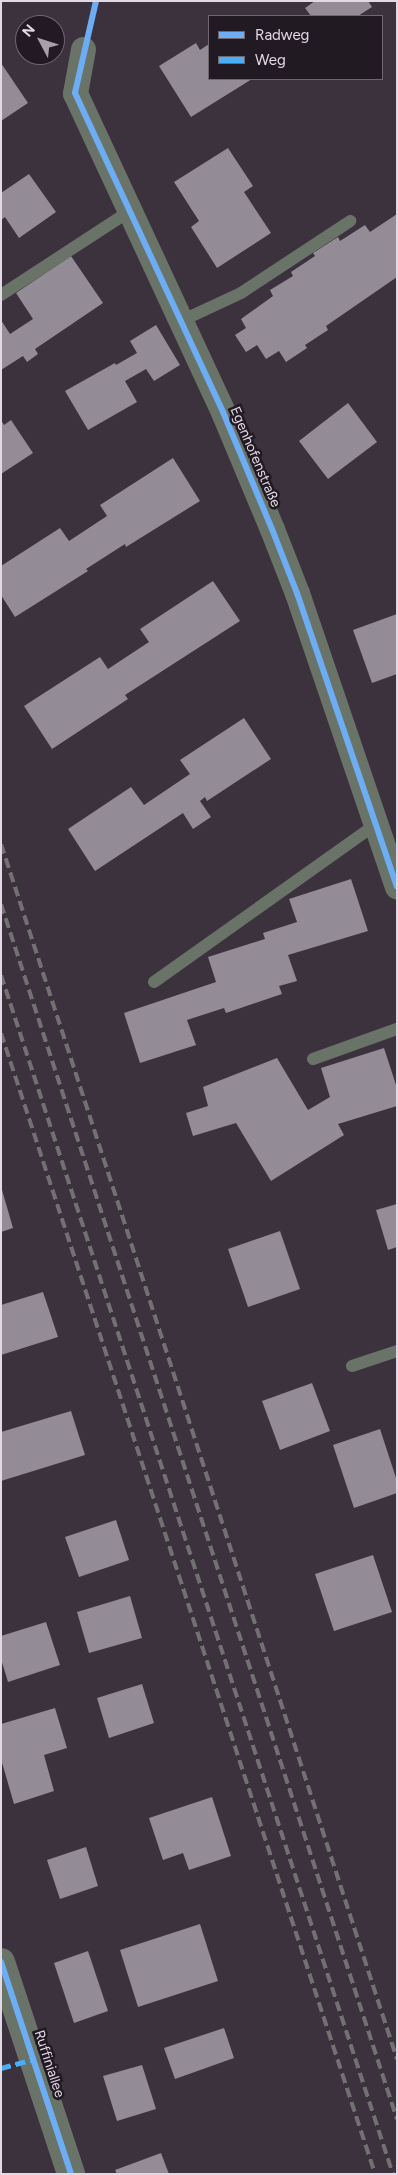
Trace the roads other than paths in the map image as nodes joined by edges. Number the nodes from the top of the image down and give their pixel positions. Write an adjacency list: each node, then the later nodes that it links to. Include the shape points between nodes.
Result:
1 (83, 49): 2 (street, Egenhofenstraße, via 75,93)
2 (130, 211): 4 (lane); 5 (street, Egenhofenstraße)
3 (350, 221): 5 (lane, via 241,293)
4 (1, 295)
5 (181, 321): 6 (street, Egenhofenstraße, via 223,412 297,592)
6 (376, 824): 7 (street, Egenhofenstraße); 8 (lane)
7 (397, 886)
8 (154, 982)
9 (397, 1030): 10 (lane)
10 (312, 1059)
11 (397, 1351): 12 (lane)
12 (352, 1366)
13 (1, 1962): 14 (street, Ruffiniallee)
14 (71, 2174)

